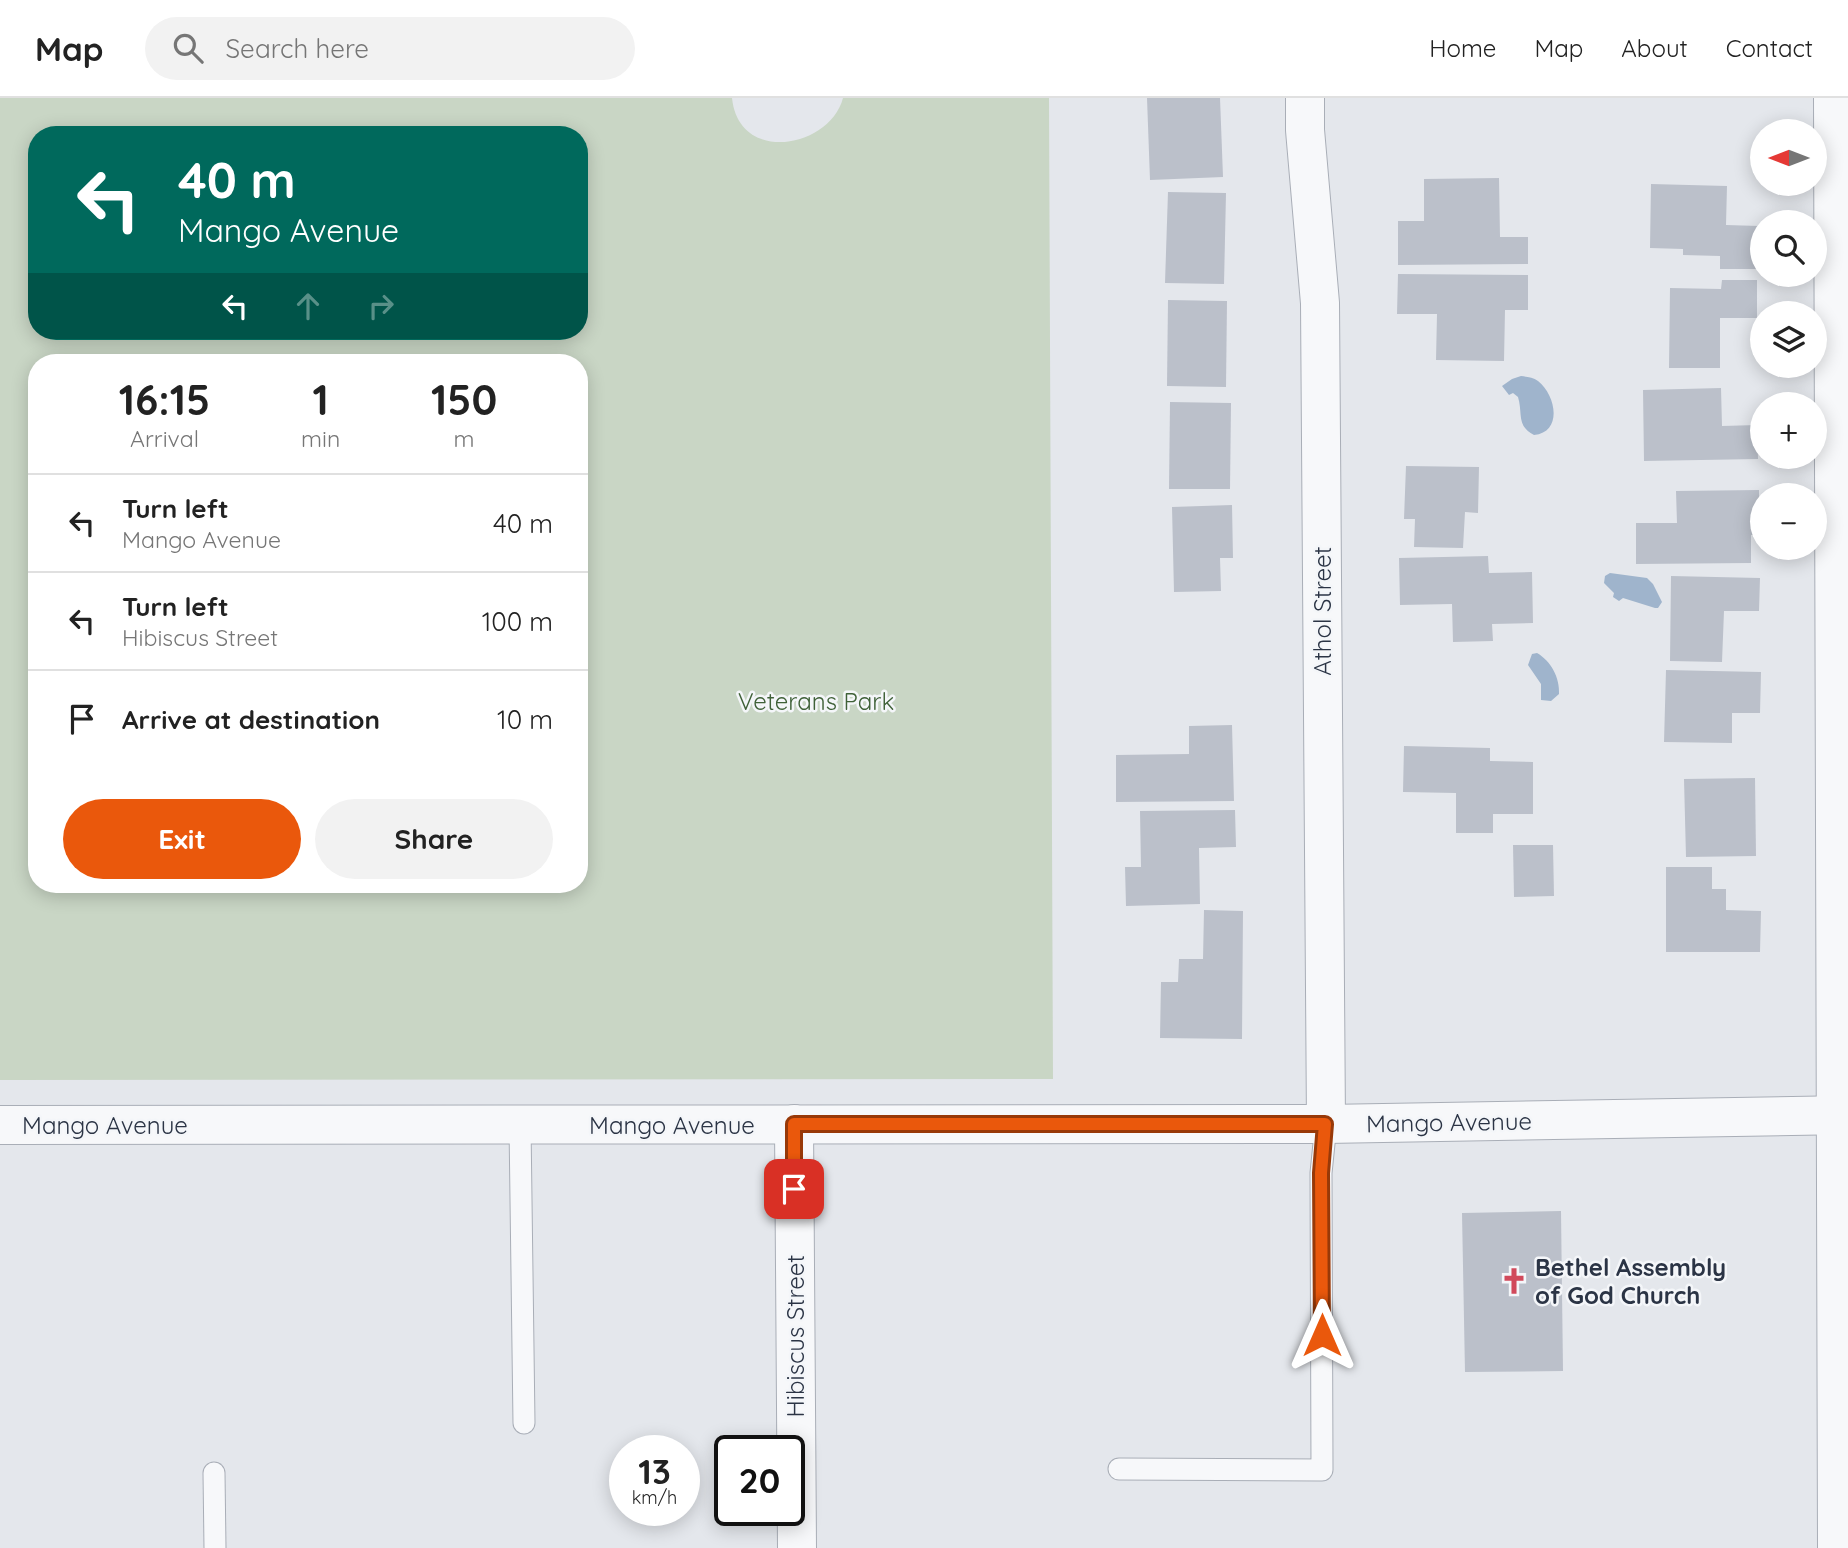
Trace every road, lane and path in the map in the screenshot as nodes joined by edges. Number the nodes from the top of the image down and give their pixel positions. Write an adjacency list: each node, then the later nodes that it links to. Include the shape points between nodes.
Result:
1 (1305, 98): 5 (street, Athol Street, via 1320,303)
2 (1833, 98): 3 (street, via 1837,1076)
3 (1842, 1115): 5 (street, Mango Avenue); 13 (street)
4 (794, 1124): 5 (street, Mango Avenue); 7 (street, Mango Avenue); 12 (street, Hibiscus Street)
5 (1325, 1124): 9 (lane, via 1321,1173 1322,1470)
6 (0, 1125): 7 (street, Mango Avenue)
7 (520, 1125): 8 (lane)
8 (524, 1423)
9 (1119, 1469)
10 (214, 1473): 11 (lane)
11 (215, 1548)
12 (797, 1548)
13 (1838, 1548)

